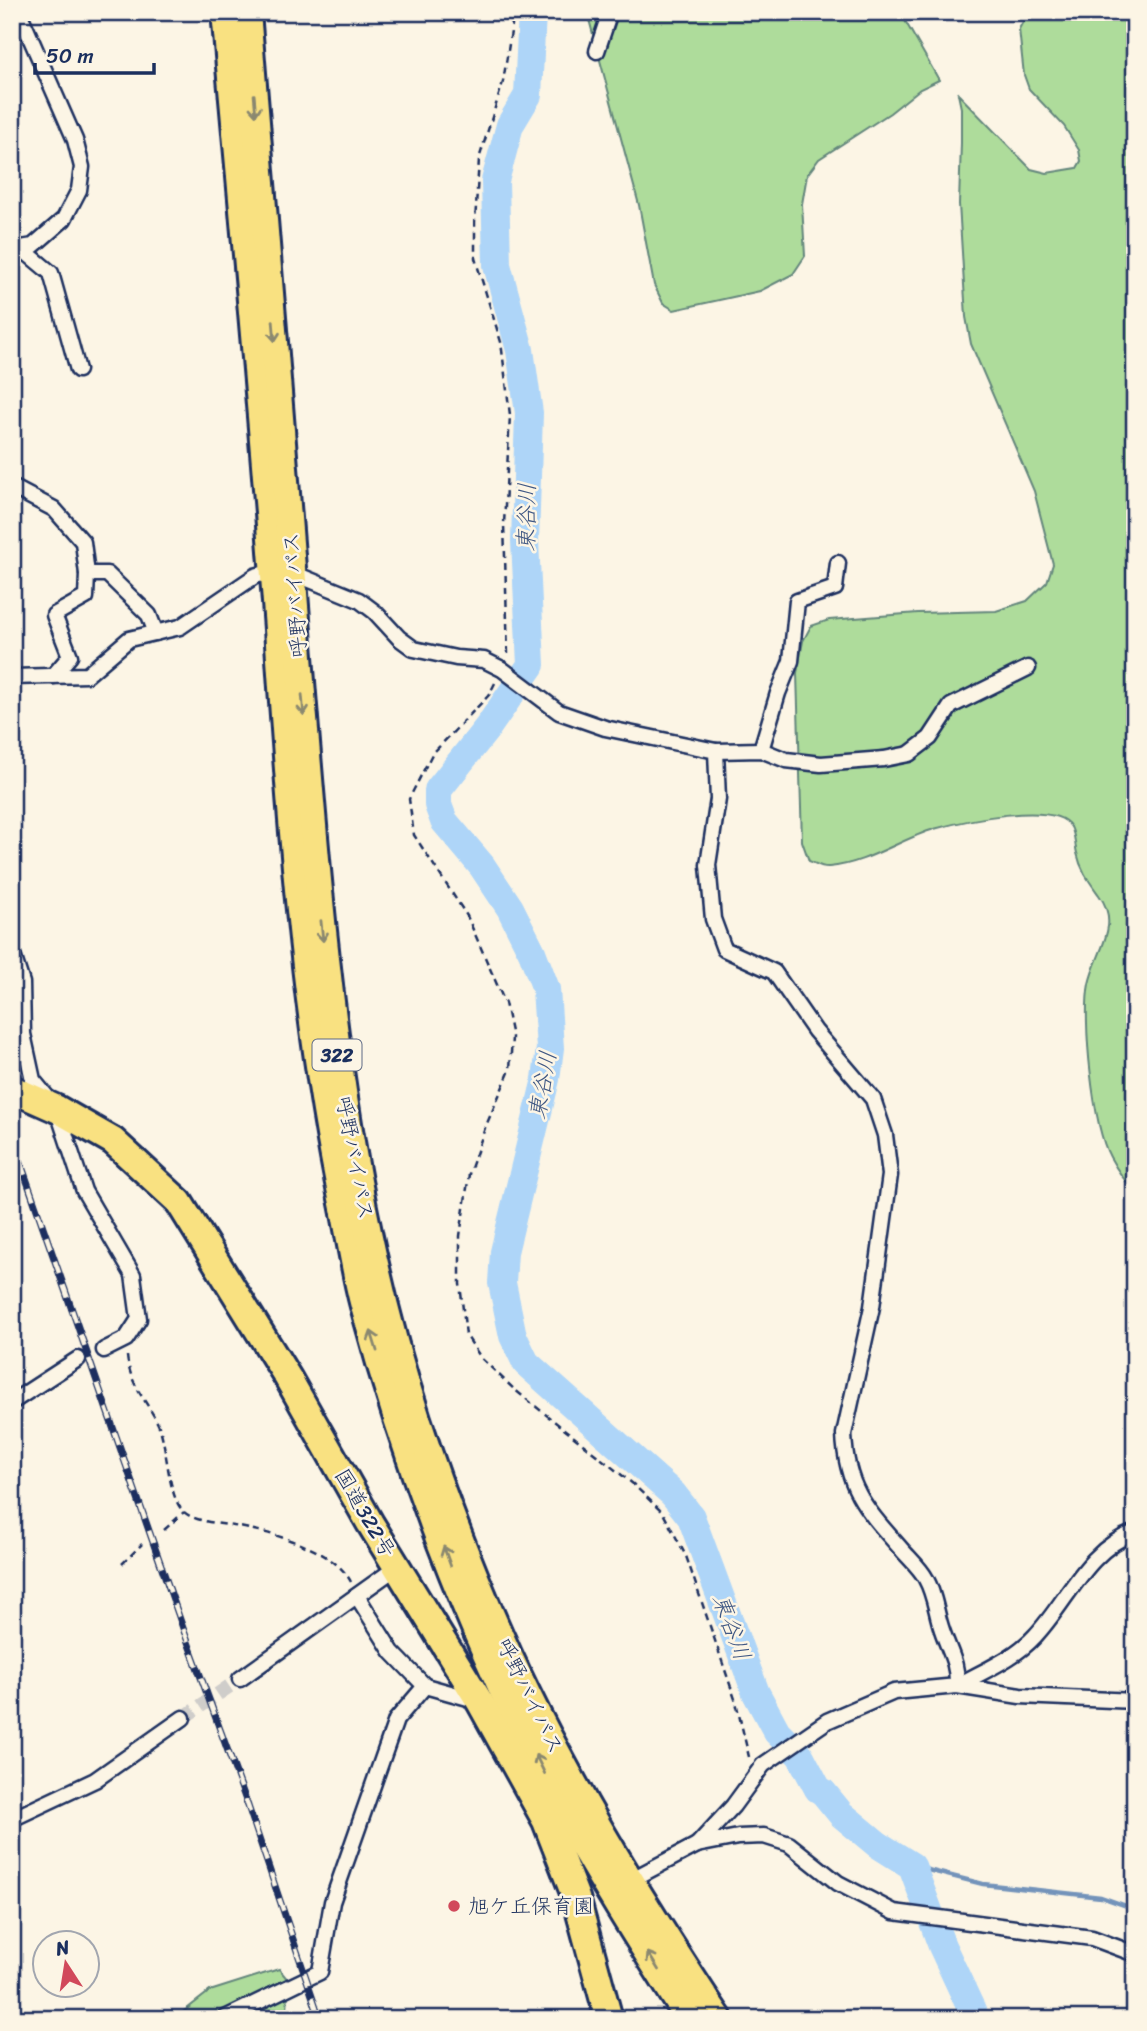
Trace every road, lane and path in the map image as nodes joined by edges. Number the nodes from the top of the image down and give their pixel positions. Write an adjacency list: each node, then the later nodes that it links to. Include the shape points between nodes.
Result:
1 (19, 12): 7 (street, via 75,140 82,167 79,190 64,219 33,246)
2 (225, 12): 11 (highway, 呼野バイパス / 322)
3 (247, 12): 11 (highway, 呼野バイパス / 322, one-way to 11)
4 (509, 12): 15 (path, via 512,25 502,82 479,159 475,222 475,258 500,342 510,415 504,524 509,652)
5 (610, 12): 6 (street)
6 (597, 51)
7 (17, 251): 8 (street, via 51,273)
8 (78, 370)
9 (12, 487): 12 (street, via 54,509 83,542)
10 (838, 563): 18 (street, via 835,588 797,601 792,661)
11 (283, 572): 13 (street, via 255,576 180,627); 15 (street, via 359,600 414,649 484,660); 43 (highway, 呼野バイパス / 322, one-way to 43, via 331,1014 380,1287 417,1419 500,1637 557,1753); 44 (highway, 呼野バイパス / 322, one-way to 11, via 508,1699 453,1573 362,1301 314,1044 289,803)
12 (88, 574): 13 (street, via 107,574 149,615); 16 (street, via 86,597 54,615 70,656)
13 (156, 633): 16 (street, via 129,639 87,675)
14 (1028, 668): 18 (street, via 951,706 930,738 909,754 821,764 786,760)
15 (502, 669): 19 (street, via 559,712 605,728); 40 (path, via 489,695 432,754 409,799 414,835 467,915 505,1003 512,1037 510,1070 469,1174 460,1236 466,1335 481,1358 515,1390 663,1513 685,1556 736,1702)
16 (53, 676): 17 (street)
17 (12, 677)
18 (761, 750): 19 (street)
19 (716, 751): 36 (street, via 718,799 708,865 713,919 724,949 774,972 815,1031 873,1100 885,1135 890,1175 872,1307 844,1434 845,1451 862,1503 926,1577 957,1669)
20 (12, 952): 22 (street, via 22,983 23,1034 33,1080)
21 (12, 1089): 22 (highway, 国道322号)
22 (57, 1109): 23 (street, via 84,1191 133,1275 139,1319); 32 (highway, 国道322号, via 113,1141 179,1202)
23 (125, 1339): 24 (street); 27 (path, via 129,1371 158,1425 176,1500)
24 (104, 1350)
25 (78, 1359): 26 (street)
26 (12, 1402)
27 (184, 1512): 28 (path); 33 (path, via 206,1521 268,1532 330,1559 347,1574)
28 (164, 1530)
29 (1135, 1532): 36 (street, via 1094,1557 1035,1636 1017,1652)
30 (142, 1544): 31 (path)
31 (122, 1564)
32 (397, 1567): 33 (street); 38 (highway, 国道322号)
33 (357, 1595): 34 (street); 35 (street, via 392,1652)
34 (240, 1679)
35 (425, 1686): 38 (street); 46 (street, via 396,1720 332,1902 320,1972)
36 (957, 1686): 37 (street, via 1020,1696); 40 (street, via 894,1692 827,1721 763,1765)
37 (1135, 1701)
38 (480, 1702): 47 (highway, 国道322号, via 546,1821 576,1898)
39 (183, 1718): 41 (street, via 95,1780)
40 (753, 1777): 42 (street)
41 (12, 1819)
42 (697, 1845): 43 (street); 45 (street, via 764,1836 789,1843 838,1883 894,1912 1092,1938)
43 (632, 1881): 44 (street); 49 (highway, 呼野バイパス / 322)
44 (605, 1885): 48 (highway, 呼野バイパス / 322, one-way to 44)
45 (1135, 1954)
46 (223, 2019)
47 (609, 2019)
48 (689, 2019)
49 (719, 2019)

